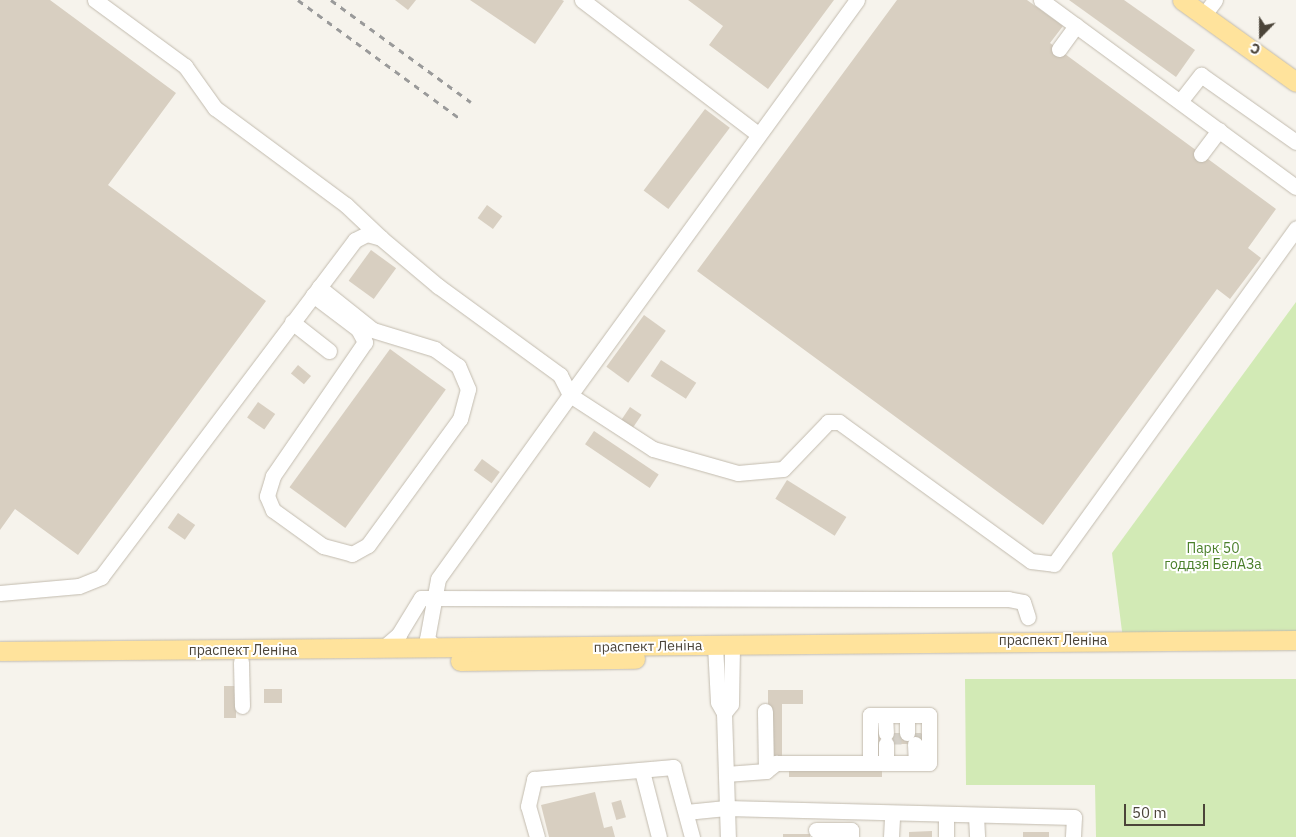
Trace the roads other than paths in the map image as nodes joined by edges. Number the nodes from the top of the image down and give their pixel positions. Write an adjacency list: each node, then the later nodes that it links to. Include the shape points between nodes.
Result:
1 (95, 0): 17 (street, via 185,66 215,108)
2 (582, 0): 13 (street)
3 (857, 0): 13 (street)
4 (1041, 0): 8 (street)
5 (1182, 0): 7 (main road)
6 (1214, 0): 7 (street)
7 (1203, 16): 10 (main road)
8 (1076, 26): 9 (street); 11 (street)
9 (1059, 49)
10 (1296, 82)
11 (1182, 100): 12 (street); 14 (street, via 1201,75)
12 (1219, 130): 15 (street); 16 (street)
13 (758, 134): 24 (street)
14 (1296, 142)
15 (1201, 154)
16 (1296, 187)
17 (346, 205): 19 (street); 20 (street)
18 (1296, 228): 24 (street, via 1054,564 1031,561 840,422 828,422 784,469 738,473 653,448)
19 (382, 238): 20 (street, via 368,234); 24 (street, via 438,286 560,375)
20 (355, 240): 21 (street)
21 (316, 291): 21 (street, via 358,329 365,342 272,476 267,496 274,510 323,546 352,554 368,545 460,419 468,389 458,366 436,348 373,330); 22 (street)
22 (292, 322): 23 (street); 25 (street, via 101,576 79,586)
23 (329, 351)
24 (570, 395): 26 (street, via 448,560 438,579)
25 (0, 593)
26 (437, 597): 27 (street, via 1008,599 1023,602); 29 (street, via 427,639); 30 (street, via 421,598 399,634)
27 (1028, 617)
28 (1296, 640): 32 (main road, праспект Леніна)
29 (437, 648): 30 (main road, праспект Леніна); 32 (main road, праспект Леніна)
30 (382, 649): 33 (main road, праспект Леніна)
31 (1296, 649): 32 (main road, праспект Леніна)
32 (723, 651): 34 (main road, праспект Леніна); 44 (street, via 730,704 724,713)
33 (0, 652)
34 (241, 662): 35 (main road, праспект Леніна); 36 (street)
35 (0, 663)
36 (242, 706)
37 (765, 711): 43 (street)
38 (894, 715): 39 (street); 39 (street); 40 (street); 41 (street, via 929,715)
39 (900, 738): 41 (street); 41 (street)
40 (870, 763): 41 (street); 43 (street, via 776,763)
41 (907, 763)
42 (642, 771): 47 (street, via 673,767); 52 (street, via 534,779 528,806); 53 (street)
43 (766, 771): 44 (street)
44 (726, 774): 45 (street)
45 (726, 808): 46 (street); 47 (street); 55 (street)
46 (815, 811): 48 (street); 51 (street)
47 (686, 812): 54 (street)
48 (892, 814): 49 (street); 57 (street)
49 (946, 816): 50 (street); 58 (street)
50 (976, 816): 59 (street); 60 (street, via 1074,817)
51 (817, 834): 56 (street, via 851,830)
52 (537, 837)
53 (659, 837)
54 (692, 837)
55 (728, 837)
56 (851, 837)
57 (892, 837)
58 (946, 837)
59 (977, 837)
60 (1073, 837)

